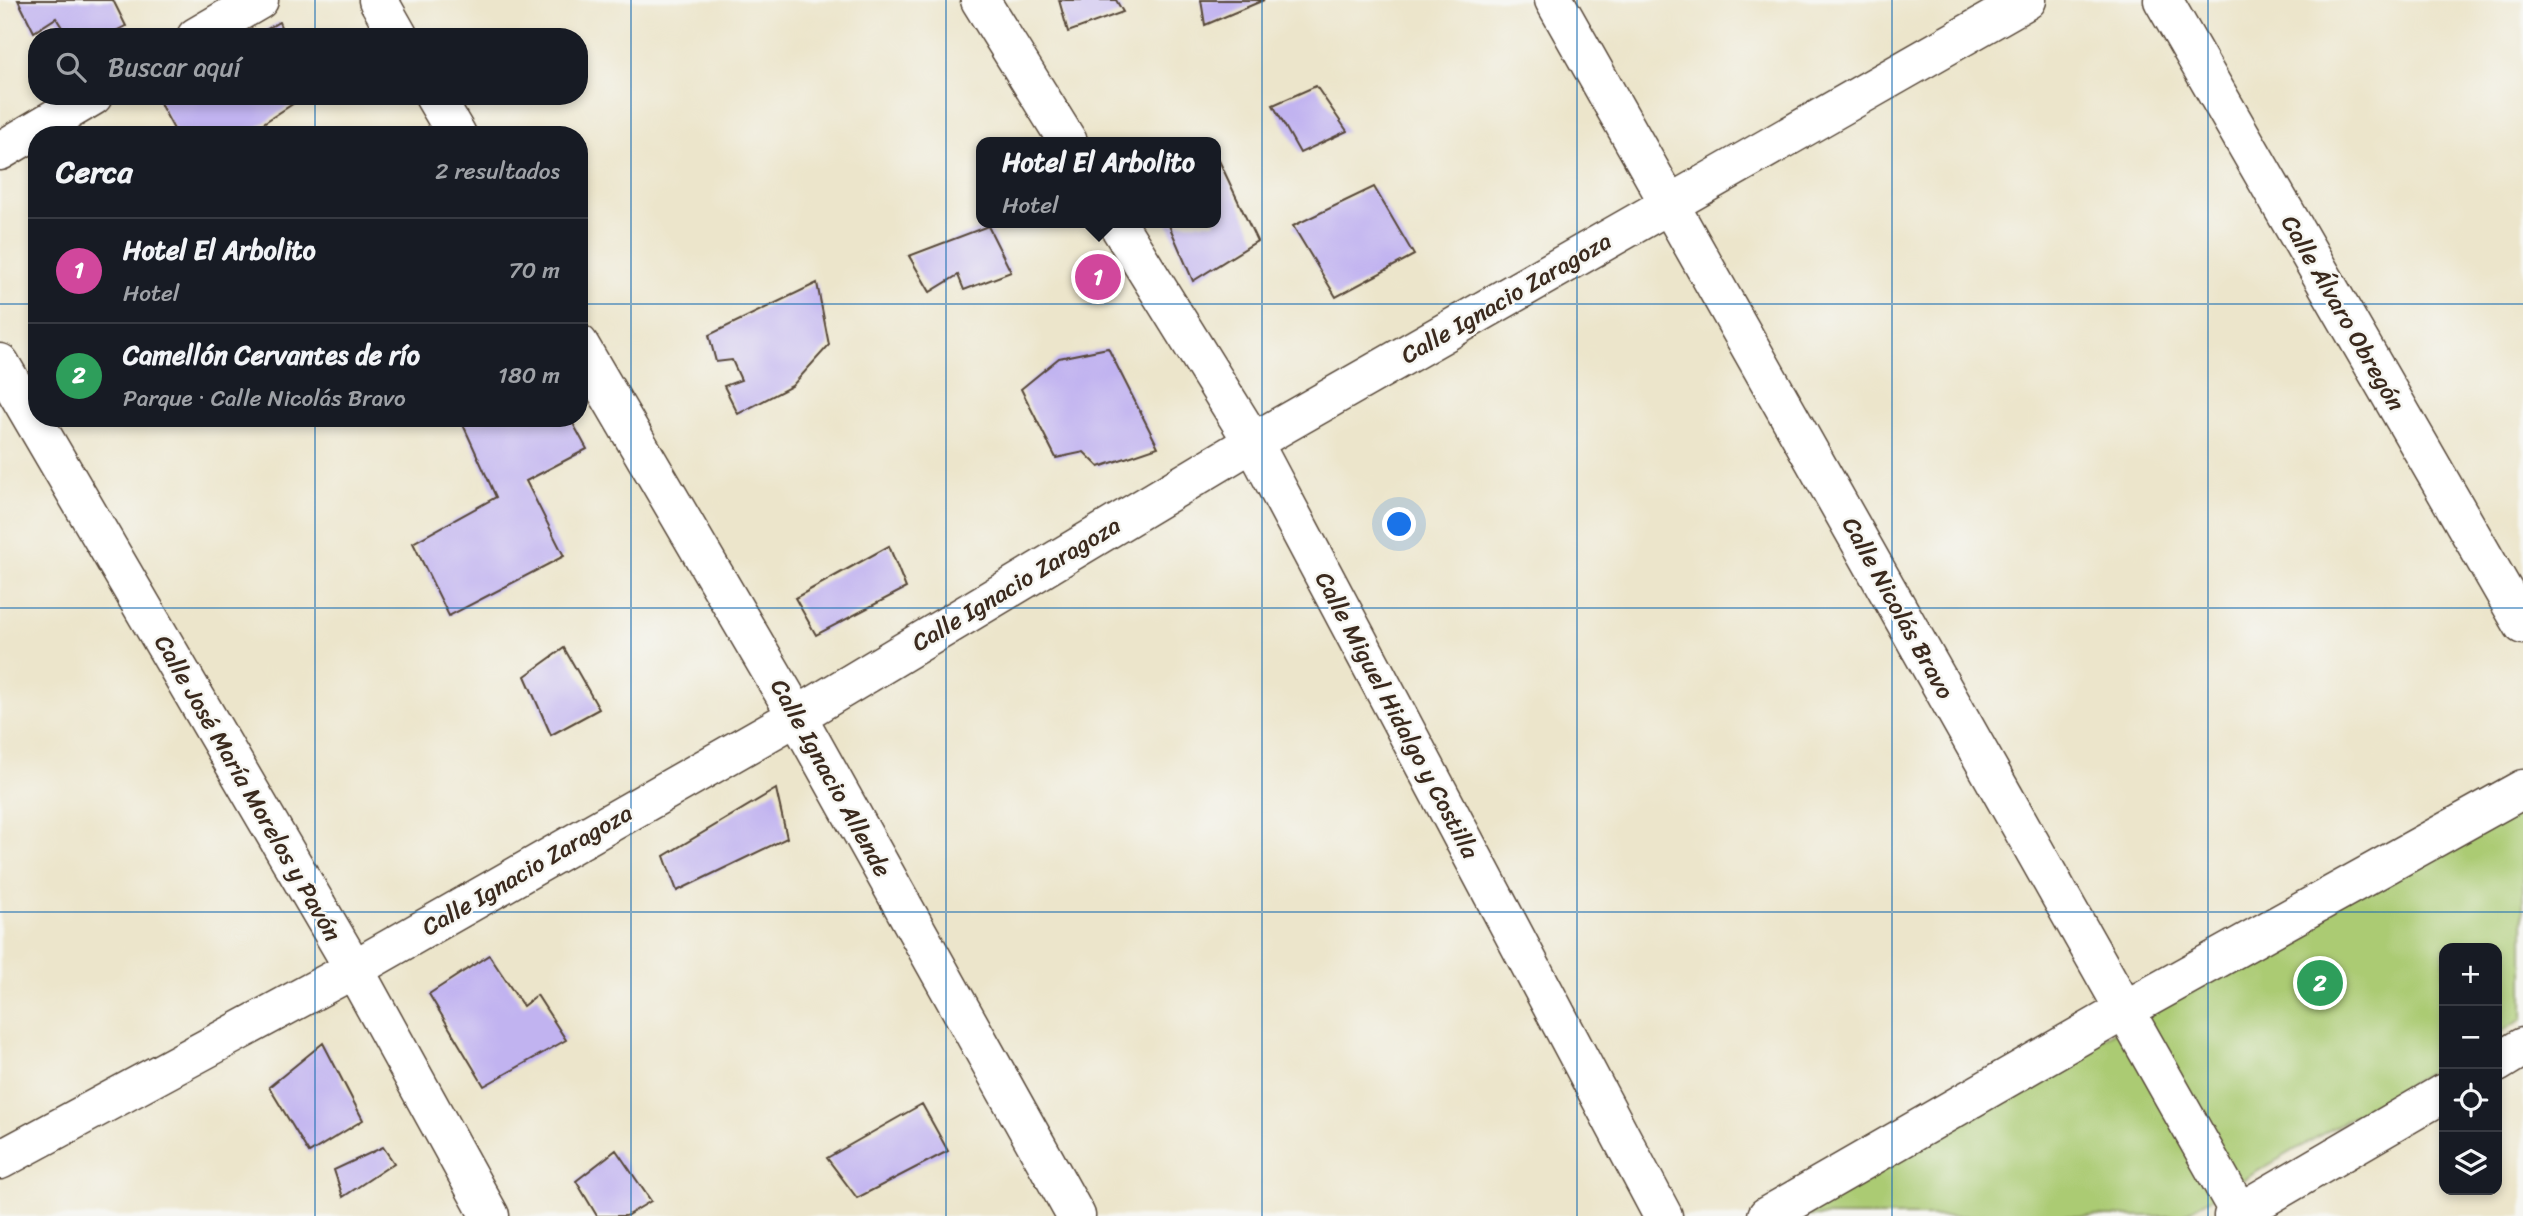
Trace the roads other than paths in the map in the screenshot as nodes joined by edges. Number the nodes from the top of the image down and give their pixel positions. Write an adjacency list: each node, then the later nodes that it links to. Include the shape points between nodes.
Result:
1 (259, 0): 7 (street)
2 (378, 0): 8 (street)
3 (980, 0): 14 (street)
4 (1554, 0): 16 (street, Calle Nicolás Bravo)
5 (2027, 0): 16 (street, Calle Ignacio Zaragoza)
6 (2163, 0): 23 (street, Calle Álvaro Obregón)
7 (211, 28)
8 (394, 28)
9 (78, 105): 11 (street)
10 (439, 105): 12 (street)
11 (42, 126)
12 (452, 126)
13 (28, 134): 15 (street)
14 (1065, 137)
15 (0, 151)
16 (1670, 204): 22 (street, Calle Ignacio Zaragoza); 27 (street, Calle Nicolás Bravo)
17 (1120, 228): 22 (street, Calle Miguel Hidalgo y Costilla)
18 (588, 359): 24 (street, Calle Ignacio Allende)
19 (0, 363): 20 (street, Calle José María Morelos y Pavón)
20 (28, 411)
21 (37, 427): 26 (street, Calle José María Morelos y Pavón)
22 (1253, 442): 24 (street, Calle Ignacio Zaragoza); 35 (street, Calle Miguel Hidalgo y Costilla)
23 (2523, 625)
24 (797, 716): 26 (street, Calle Ignacio Zaragoza); 34 (street, Calle Ignacio Allende)
25 (2523, 789): 27 (street)
26 (354, 969): 31 (street, Calle Ignacio Zaragoza); 33 (street, Calle José María Morelos y Pavón)
27 (2125, 1010): 32 (street, Calle Nicolás Bravo); 36 (street)
28 (2523, 1047): 29 (street)
29 (2502, 1060)
30 (2439, 1096): 32 (street)
31 (0, 1160)
32 (2238, 1215)
33 (490, 1216)
34 (1076, 1216)
35 (1663, 1216)
36 (1767, 1216)

